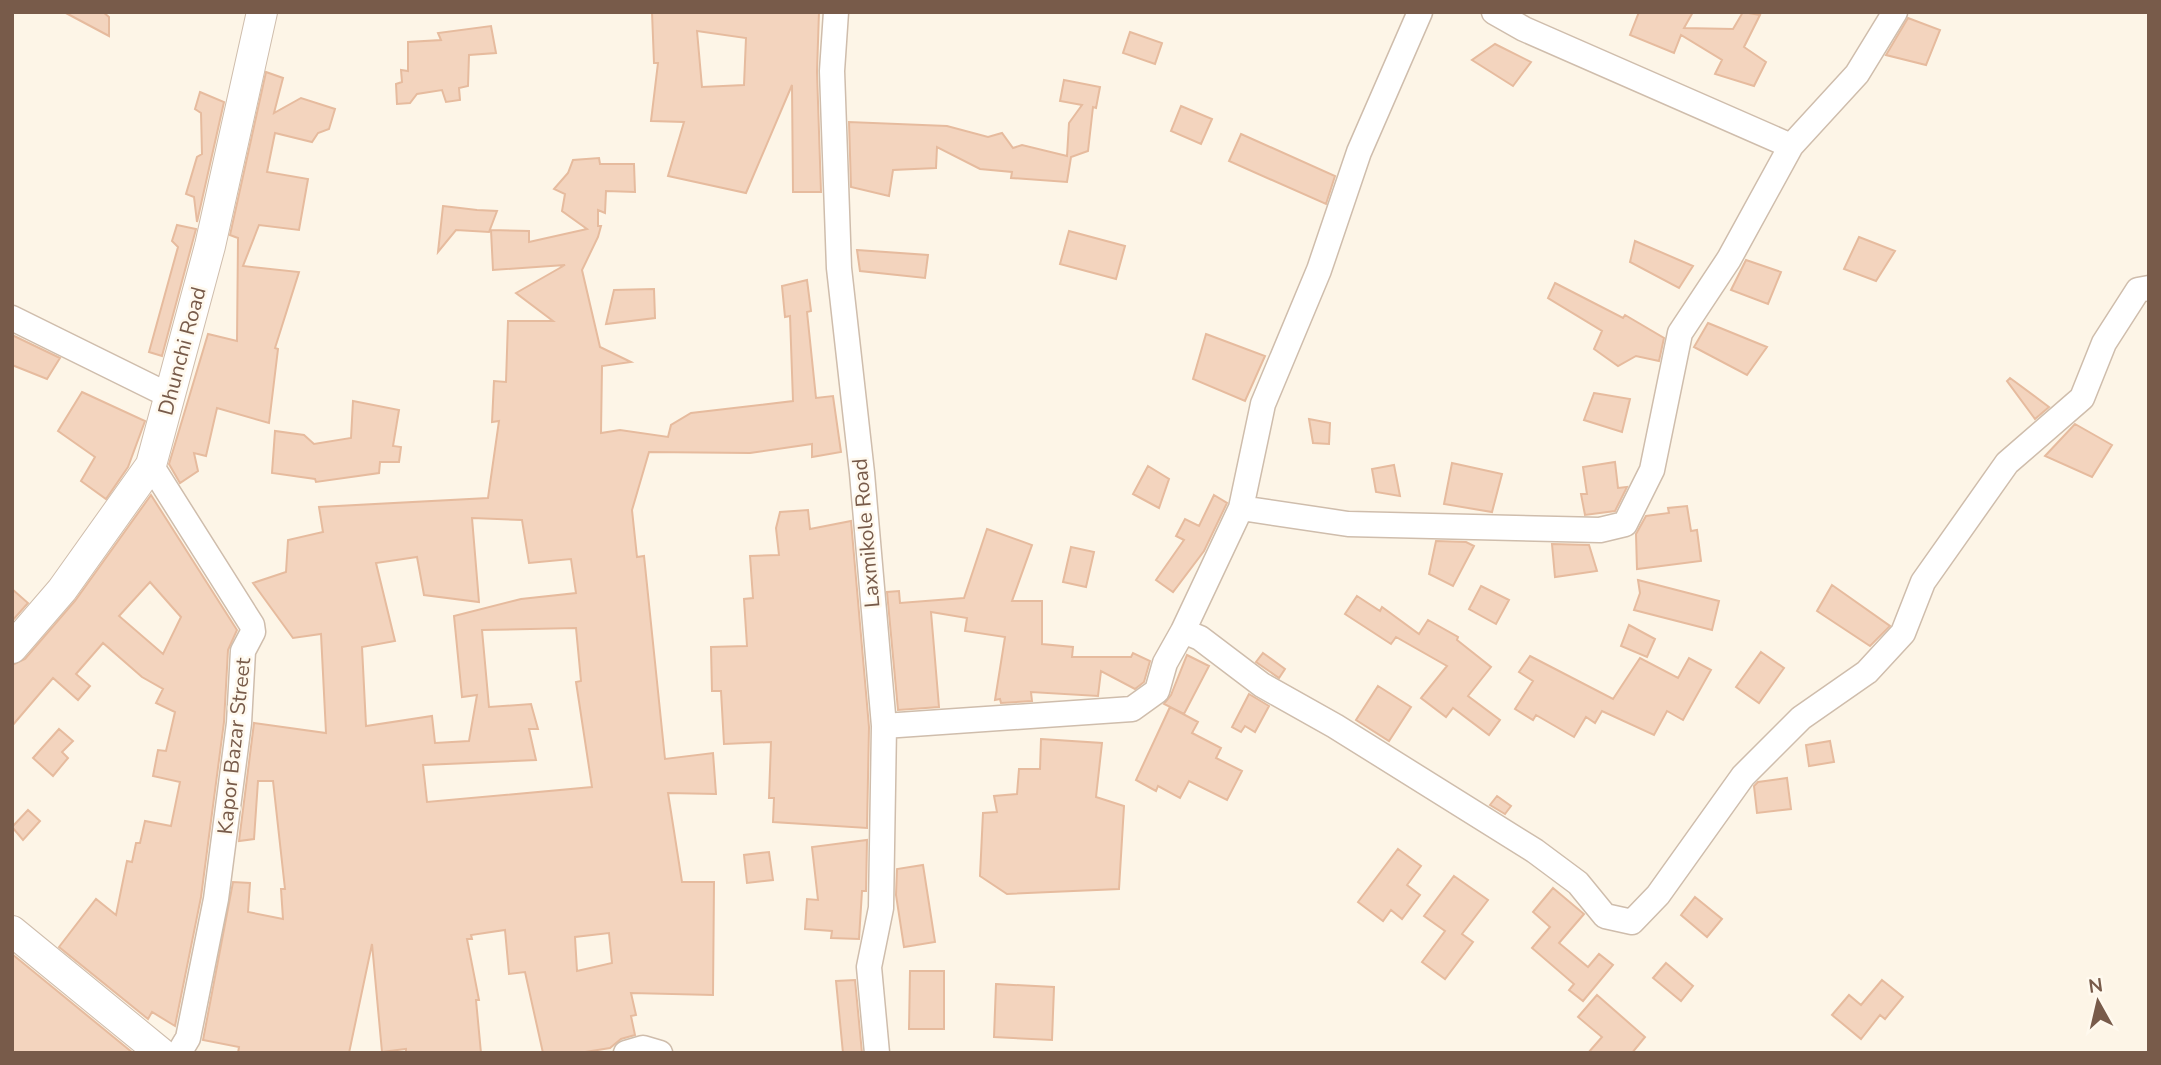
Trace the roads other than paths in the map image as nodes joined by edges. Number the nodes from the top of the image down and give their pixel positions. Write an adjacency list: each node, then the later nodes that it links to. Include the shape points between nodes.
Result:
1 (262, 12): 9 (street, Dhunchi Road, via 210,246)
2 (836, 12): 14 (street, Laxmikole Road, via 832,71 839,268)
3 (1420, 12): 11 (street, via 1359,152 1320,270 1263,404)
4 (1494, 12): 6 (street)
5 (1895, 12): 6 (street, via 1857,74)
6 (1791, 146): 11 (street, via 1729,259 1680,333 1652,470 1625,524 1600,530 1348,524)
7 (2149, 288): 12 (street, via 2138,290 2104,343 2082,398 2007,463 1923,582 1903,633 1867,672 1801,718 1743,776 1658,895 1632,922 1605,916 1578,883 1535,851 1262,685 1200,638)
8 (12, 318): 9 (street)
9 (170, 396): 10 (street, Dhunchi Road)
10 (151, 465): 13 (street, Dhunchi Road, via 62,590); 17 (street, Kapor Bazar Street, via 253,632 243,651 239,723 216,899 188,1038)
11 (1241, 508): 12 (street)
12 (1183, 631): 14 (street, via 1165,663 1157,691 1132,709)
13 (12, 648)
14 (884, 726): 20 (street, Laxmikole Road, via 881,908 869,967)
15 (12, 931): 16 (street)
16 (162, 1053)
17 (179, 1053)
18 (626, 1053): 19 (street, via 643,1048)
19 (660, 1053)
20 (877, 1053)

